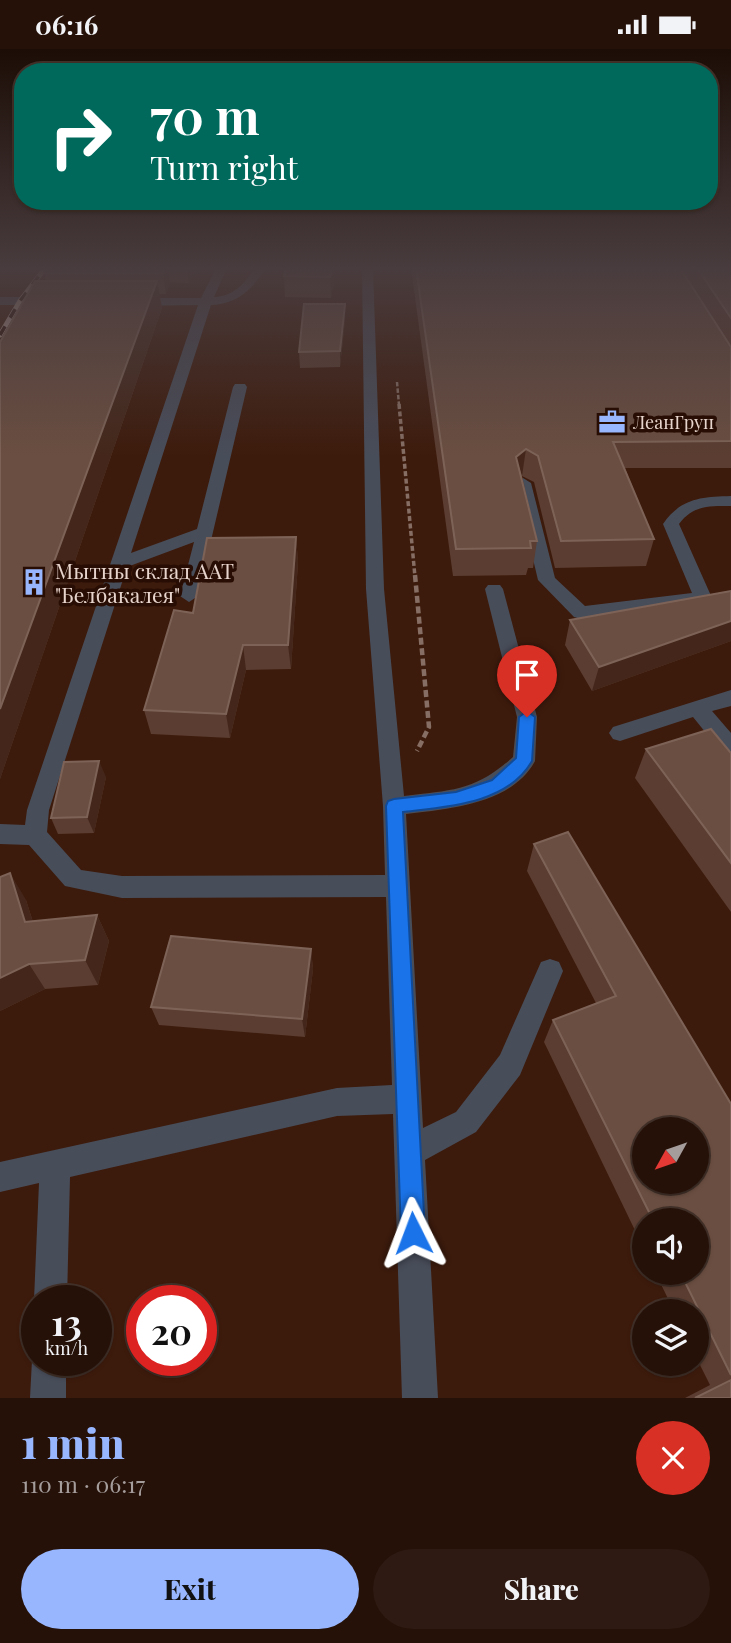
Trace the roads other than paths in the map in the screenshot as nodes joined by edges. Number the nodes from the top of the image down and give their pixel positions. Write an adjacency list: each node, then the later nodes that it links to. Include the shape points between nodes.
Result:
1 (196, 331): 7 (lane)
2 (369, 331): 14 (lane, via 375,589)
3 (240, 387): 6 (lane)
4 (523, 483): 5 (lane, via 547,580 581,613 712,599 671,524 681,509 702,502)
5 (731, 501)
6 (205, 532): 7 (lane); 9 (lane)
7 (118, 564): 16 (lane, via 38,810)
8 (494, 589): 14 (lane, via 527,717 524,761 498,784 456,799)
9 (189, 596)
10 (731, 698): 11 (lane)
11 (696, 708): 12 (lane); 13 (lane)
12 (620, 733)
13 (731, 748)
14 (394, 806): 17 (lane)
15 (0, 834): 16 (lane)
16 (36, 835): 17 (lane, via 74,879 122,887)
17 (398, 886): 19 (lane)
18 (550, 971): 20 (lane, via 510,1065 466,1122)
19 (408, 1099): 20 (lane); 21 (lane, via 337,1102)
20 (410, 1151): 26 (lane)
21 (55, 1165): 22 (lane); 23 (lane)
22 (0, 1177)
23 (51, 1285)
24 (49, 1376): 25 (lane)
25 (48, 1398)
26 (420, 1398)

